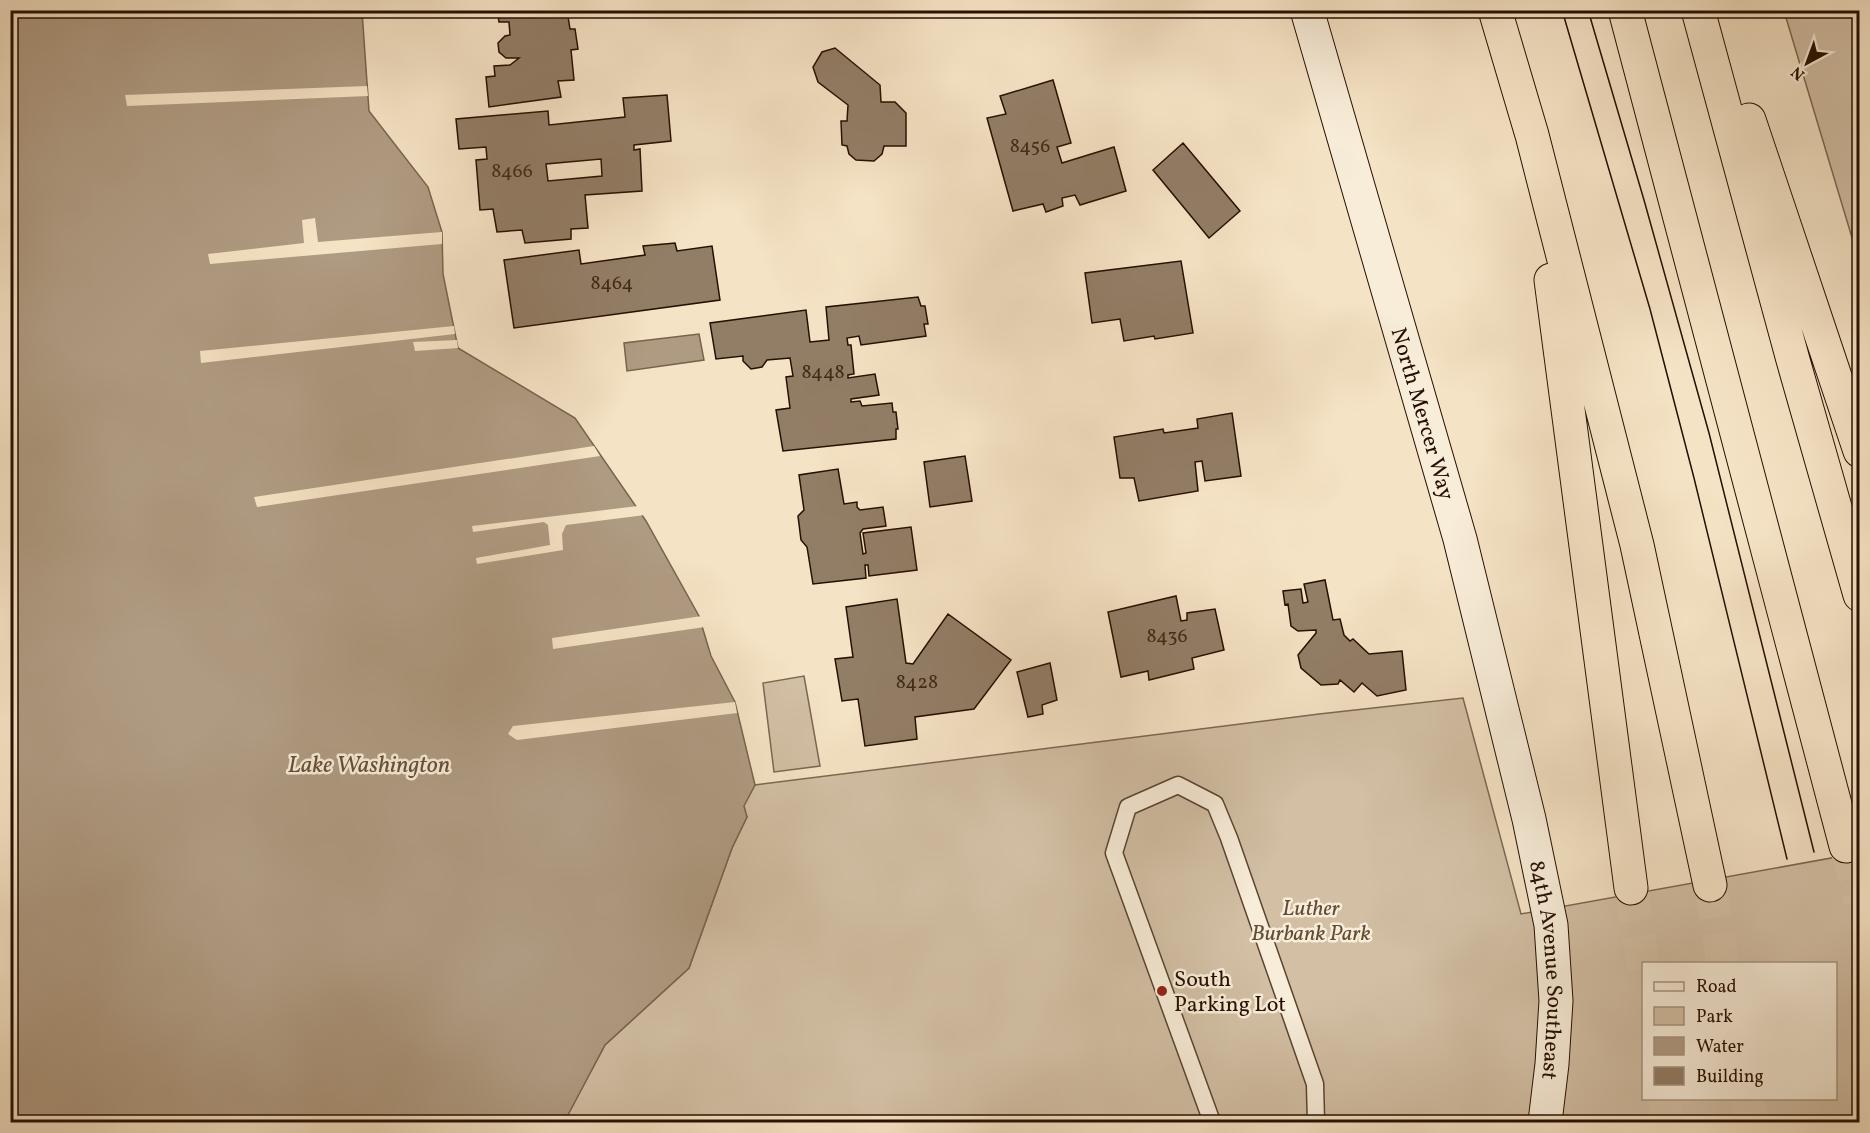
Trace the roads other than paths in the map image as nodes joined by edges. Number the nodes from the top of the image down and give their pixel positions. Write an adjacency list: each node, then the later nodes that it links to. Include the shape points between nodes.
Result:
1 (1307, 10): 9 (street, North Mercer Way, via 1460,539)
2 (1495, 10): 6 (highway)
3 (1625, 10): 10 (highway)
4 (1698, 10): 8 (highway)
5 (1711, 10): 7 (highway)
6 (1532, 135): 11 (highway, via 1637,545); 12 (highway)
7 (1860, 451)
8 (1860, 595)
9 (1529, 819): 15 (street, 84th Avenue Southeast, via 1551,925 1556,1001)
10 (1846, 846)
11 (1710, 885)
12 (1631, 888)
13 (1212, 1122): 14 (lane, via 1114,853 1128,807 1178,785 1215,804 1229,838 1315,1084)
14 (1316, 1122)
15 (1545, 1122)

